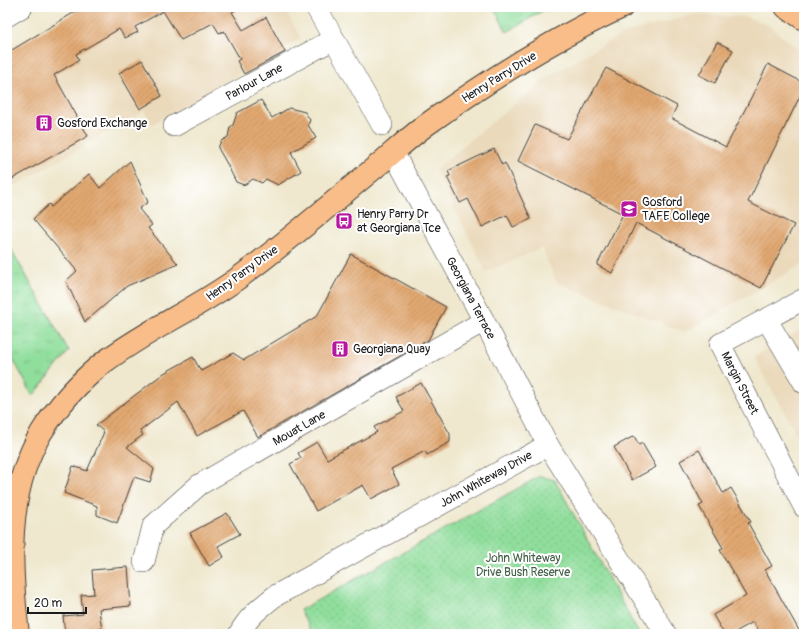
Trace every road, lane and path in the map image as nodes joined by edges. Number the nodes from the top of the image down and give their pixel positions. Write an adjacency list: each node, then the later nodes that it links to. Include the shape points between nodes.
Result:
1 (22, 7): 5 (street)
2 (316, 7): 7 (street)
3 (622, 7): 10 (main road, Henry Parry Drive, via 494,79 425,126)
4 (786, 7): 6 (main road)
5 (7, 16)
6 (804, 19)
7 (334, 39): 8 (street); 9 (street, Parlour Lane)
8 (382, 125)
9 (174, 126)
10 (393, 152): 13 (street, Georgiana Terrace); 18 (main road, Henry Parry Drive, via 237,279 102,364 83,381 51,418 30,458 17,501 12,546)
11 (804, 299): 12 (street, Margin Street)
12 (767, 320): 14 (street); 16 (street, Margin Street, via 720,344)
13 (484, 321): 15 (street, Georgiana Terrace); 17 (street, Mouat Lane, via 199,485 154,526)
14 (804, 383)
15 (548, 445): 19 (street, John Whiteway Drive, via 275,596 258,609); 20 (street)
16 (804, 507)
17 (144, 562)
18 (18, 634)
19 (239, 634)
20 (666, 634)

